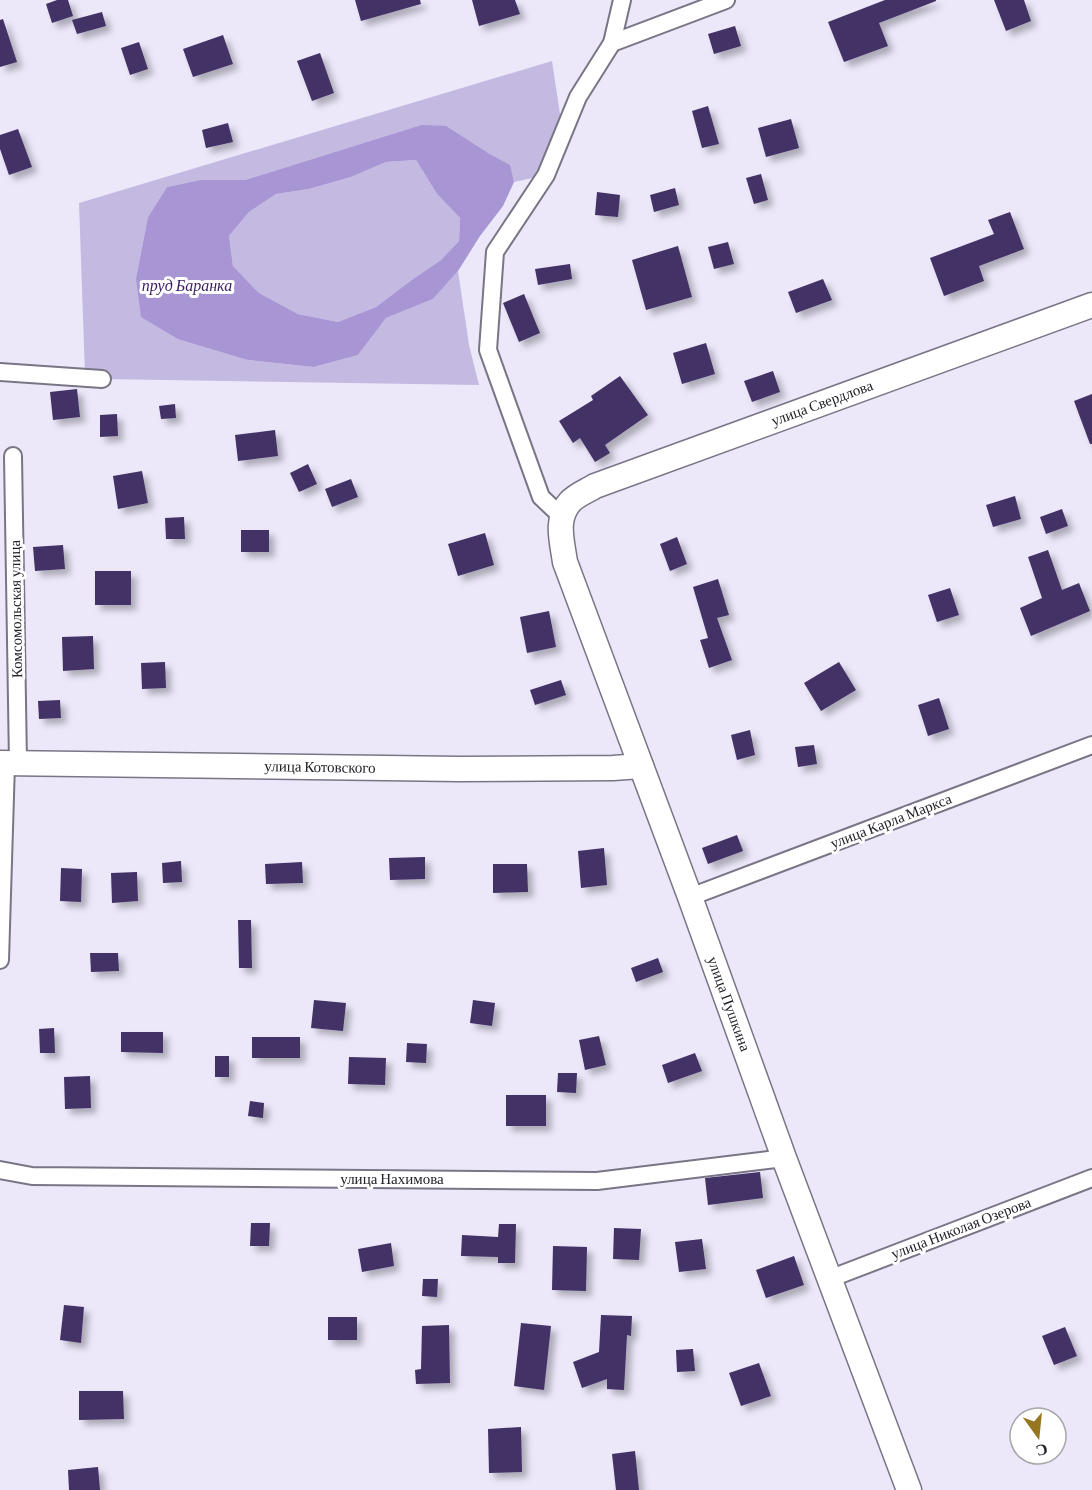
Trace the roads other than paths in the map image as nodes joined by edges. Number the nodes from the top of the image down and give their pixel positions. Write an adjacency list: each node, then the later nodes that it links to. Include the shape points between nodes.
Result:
1 (622, 0): 3 (street)
2 (726, 0): 3 (street)
3 (612, 43): 8 (street, via 578,97 546,175 495,252 488,350 541,497)
4 (1092, 305): 8 (main road, улица Свердлова, via 595,486 571,500)
5 (0, 372): 6 (street)
6 (102, 379)
7 (13, 456): 10 (street, Комсомольская улица)
8 (561, 516): 11 (main road, улица Пушкина, via 565,562)
9 (1092, 745): 12 (street, улица Карла Маркса)
10 (8, 763): 11 (main road, улица Котовского); 13 (street, Комсомольская улица)
11 (640, 766): 12 (main road, улица Пушкина)
12 (690, 897): 14 (main road, улица Пушкина)
13 (0, 960)
14 (784, 1158): 15 (street, улица Нахимова, via 597,1181 32,1176); 17 (main road, улица Пушкина)
15 (0, 1170)
16 (1092, 1178): 17 (street, улица Николая Озерова)
17 (829, 1279): 18 (main road, улица Пушкина)
18 (909, 1490)

